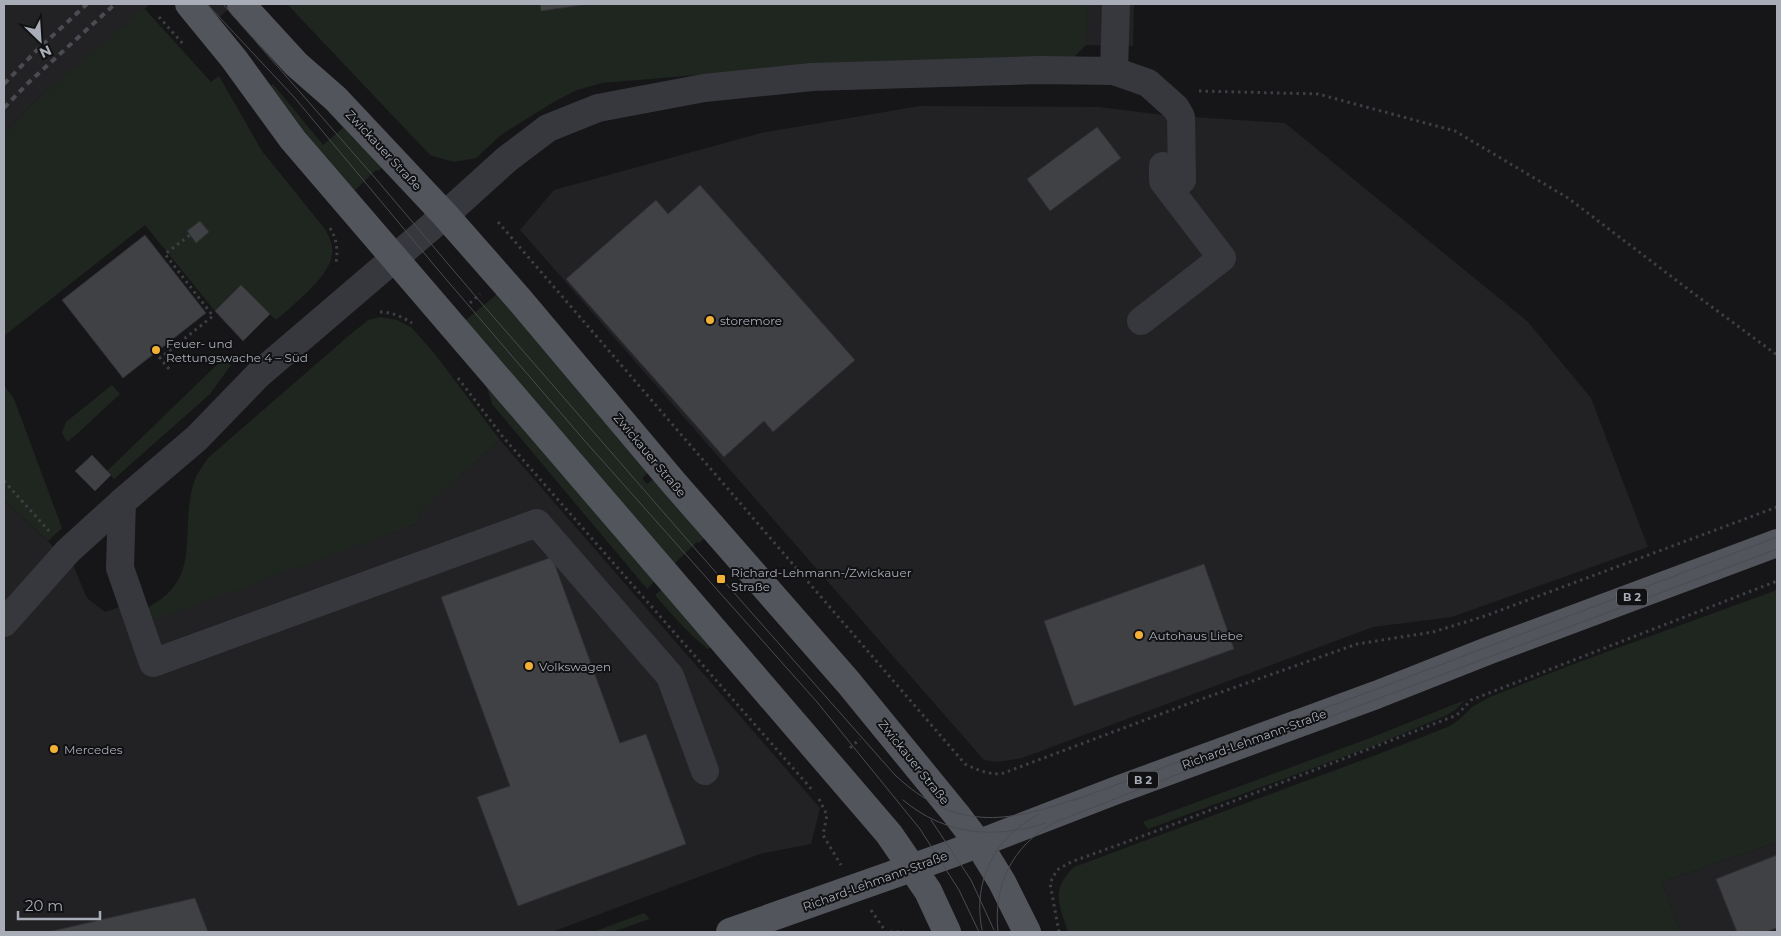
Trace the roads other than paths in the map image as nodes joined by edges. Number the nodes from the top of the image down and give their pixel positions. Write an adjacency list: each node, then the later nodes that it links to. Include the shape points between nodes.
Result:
1 (189, 4): 8 (main road, via 293,140)
2 (241, 4): 7 (main road, Zwickauer Straße)
3 (1116, 4): 4 (street)
4 (1114, 70): 5 (street, via 1148,83); 7 (street, via 812,76 704,88 598,108 548,128 507,159)
5 (1162, 94): 6 (street, via 1182,116); 9 (street, via 1163,181 1222,258)
6 (1182, 180)
7 (446, 215): 8 (street); 14 (main road, Zwickauer Straße, via 848,682)
8 (393, 259): 10 (street, via 259,374 197,438); 15 (main road, via 869,810)
9 (1141, 321)
10 (122, 502): 12 (street, via 60,560); 13 (street, via 120,568 153,663 537,523 670,676)
11 (1776, 544): 14 (main road, Richard-Lehmann-Straße / B 2)
12 (4, 623)
13 (706, 771)
14 (978, 843): 15 (main road, Richard-Lehmann-Straße / B 2); 18 (main road, Zwickauer Straße)
15 (913, 868): 16 (main road, Richard-Lehmann-Straße / B 2); 17 (main road)
16 (730, 932)
17 (947, 932)
18 (1027, 932)

